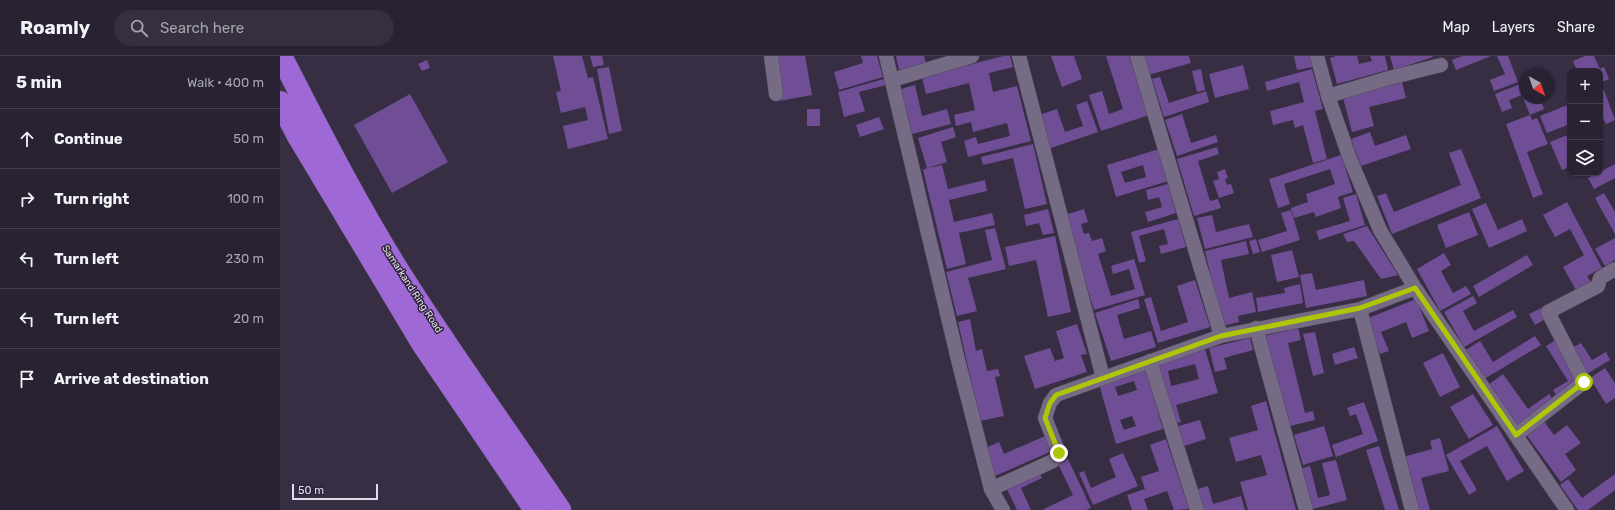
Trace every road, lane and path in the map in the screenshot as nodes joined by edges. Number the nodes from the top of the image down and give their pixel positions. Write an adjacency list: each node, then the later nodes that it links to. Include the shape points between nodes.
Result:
1 (281, 56): 13 (highway, Samarkand Ring Road)
2 (771, 56): 10 (street)
3 (886, 56): 9 (street)
4 (972, 56): 9 (street)
5 (1019, 56): 21 (street)
6 (1136, 56): 19 (street)
7 (1318, 56): 11 (street)
8 (1441, 65): 11 (street)
9 (892, 80): 23 (street, via 958,364)
10 (776, 94)
11 (1328, 96): 16 (street, via 1350,159 1380,230)
12 (280, 102): 14 (highway, Samarkand Ring Road)
13 (319, 130): 14 (highway); 25 (highway, Samarkand Ring Road, via 412,292)
14 (298, 136): 24 (highway, Samarkand Ring Road, via 422,343)
15 (1615, 269): 22 (street, via 1600,278 1598,286 1548,312 1584,382)
16 (1415, 288): 17 (street); 22 (street)
17 (1360, 308): 18 (street); 29 (street)
18 (1256, 328): 19 (street); 28 (street)
19 (1221, 336): 20 (street)
20 (1150, 361): 21 (street); 27 (street)
21 (1103, 378): 23 (street, via 1056,395 1050,403 1045,418 1059,453 1053,461)
22 (1516, 435): 30 (street)
23 (991, 489): 26 (street)
24 (535, 510)
25 (560, 510)
26 (1003, 510)
27 (1197, 510)
28 (1306, 510)
29 (1412, 510)
30 (1567, 510)

